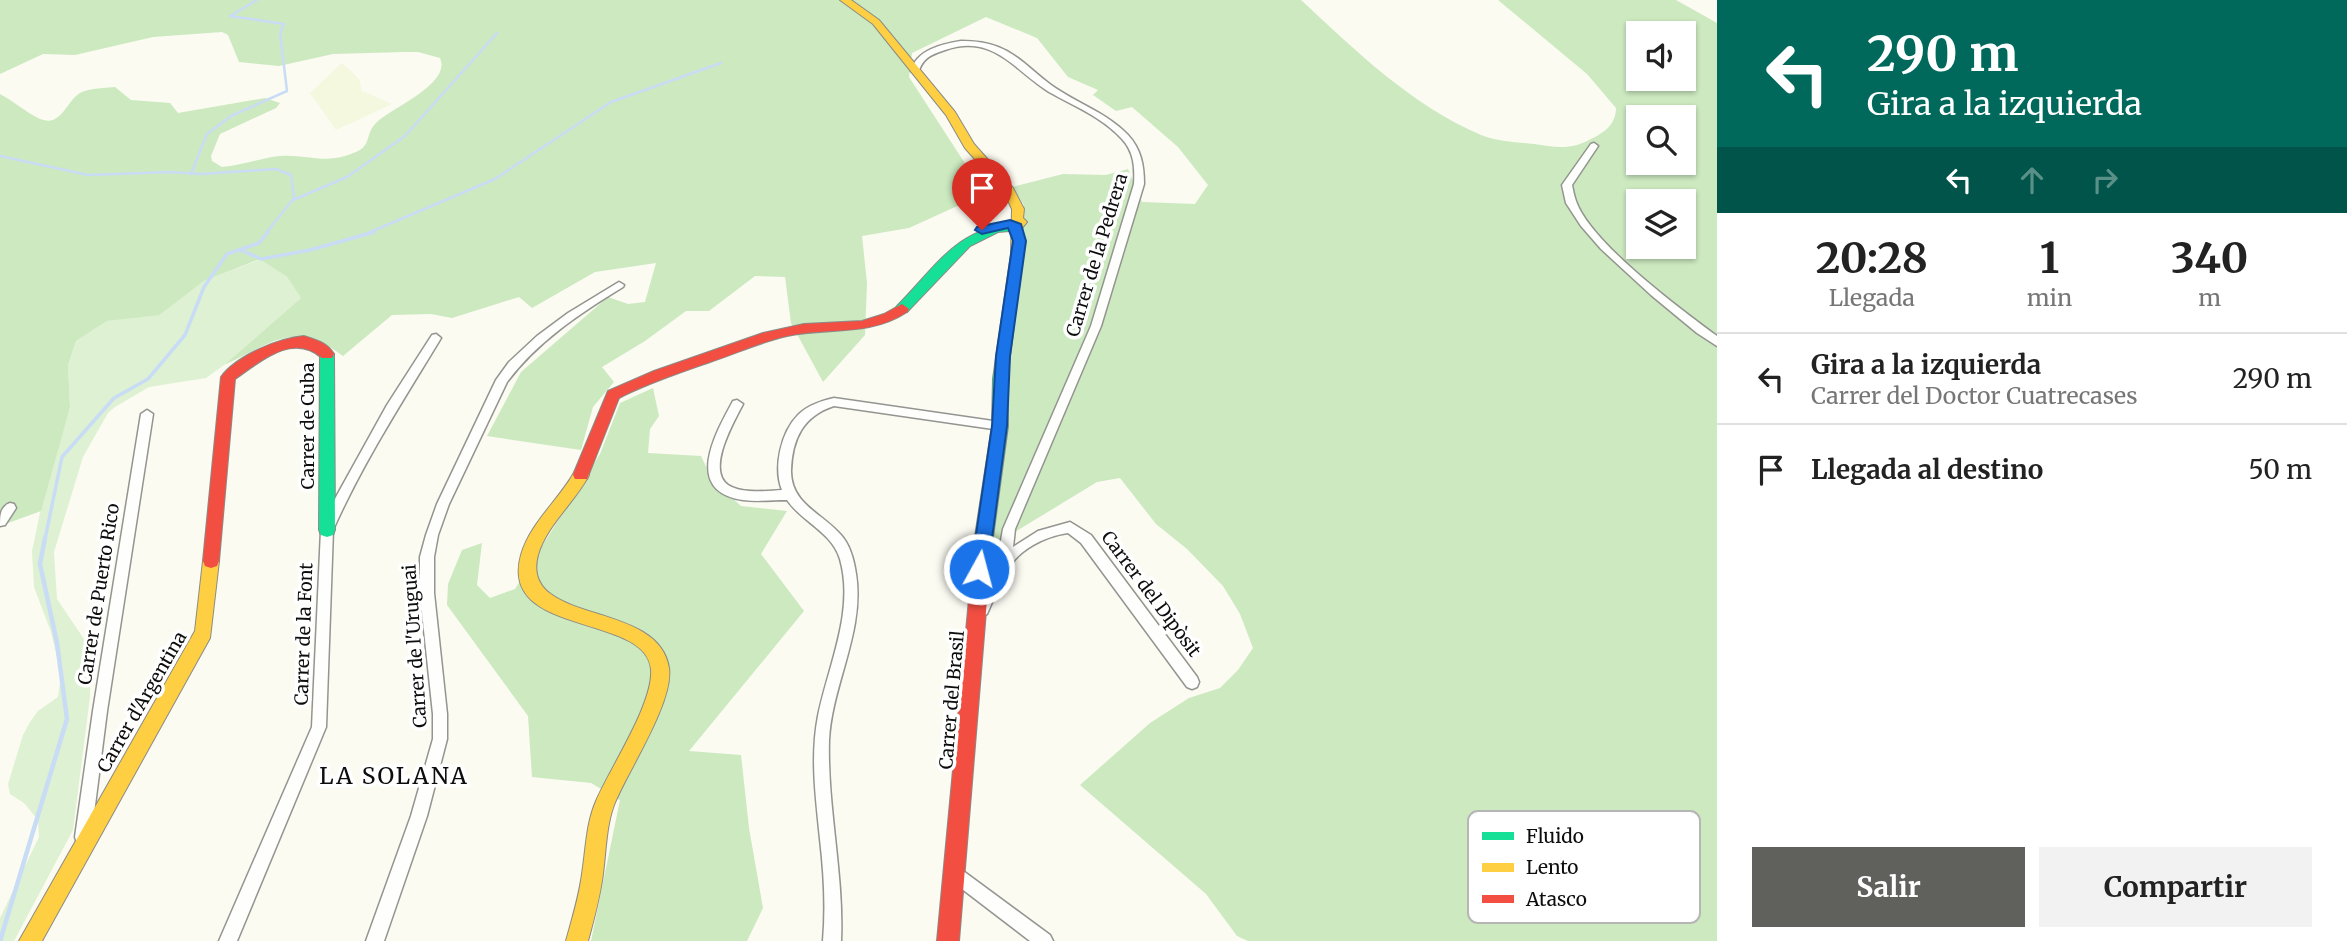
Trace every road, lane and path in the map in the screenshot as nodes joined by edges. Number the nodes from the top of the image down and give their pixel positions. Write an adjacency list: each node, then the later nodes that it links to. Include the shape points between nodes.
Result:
1 (845, 0): 2 (street, Carrer del Brasil, via 876,22)
2 (915, 71): 4 (street, Carrer del Brasil, via 1009,191 1018,209); 16 (street, Carrer de la Pedrera, via 917,62 944,45 996,49 1118,130 1136,149 1142,164 1096,326 1009,529)
3 (1594, 146): 7 (street, via 1567,185 1570,202 1626,269)
4 (1014, 224): 11 (street, Carrer del Brasil, via 1019,241 1005,338); 26 (street, via 975,235 900,310 880,323 789,331 613,395 579,478 534,538 527,573 537,595 548,603 648,642 660,667 654,695 603,807)
5 (619, 285): 25 (street, Carrer de l'Uruguai, via 581,308 511,367 443,504 427,557 440,739 419,816)
6 (436, 338): 15 (street, Carrer de la Font, via 391,408)
7 (1717, 342)
8 (228, 377): 15 (street, Carrer de Cuba, via 288,342 311,343 326,351); 20 (street, Carrer d'Argentina, via 204,632)
9 (737, 404): 12 (street, via 716,448 713,475 727,490 739,494)
10 (147, 414): 19 (street, Carrer de Puerto Rico)
11 (1000, 426): 12 (street, via 846,402 822,404 794,426 784,474); 17 (street, Carrer del Brasil, via 979,569)
12 (789, 495): 27 (street, via 838,541 850,580 849,608 822,738 833,885)
13 (10, 508): 14 (street)
14 (0, 521)
15 (327, 530): 24 (street, Carrer de la Font, via 319,727)
16 (1004, 563): 17 (street, Carrer de la Pedrera); 18 (street, Carrer del Dipòsit, via 1050,530 1070,527 1086,539)
17 (978, 618): 22 (street, Carrer del Brasil)
18 (1192, 682)
19 (92, 781): 20 (street); 21 (street, Carrer de Puerto Rico)
20 (113, 791): 21 (street, Carrer d'Argentina)
21 (82, 845): 23 (street, Carrer d'Argentina)
22 (955, 873): 28 (street, Carrer del Brasil); 29 (street)
23 (30, 941)
24 (228, 941)
25 (375, 941)
26 (577, 941)
27 (832, 941)
28 (948, 941)
29 (1044, 941)

